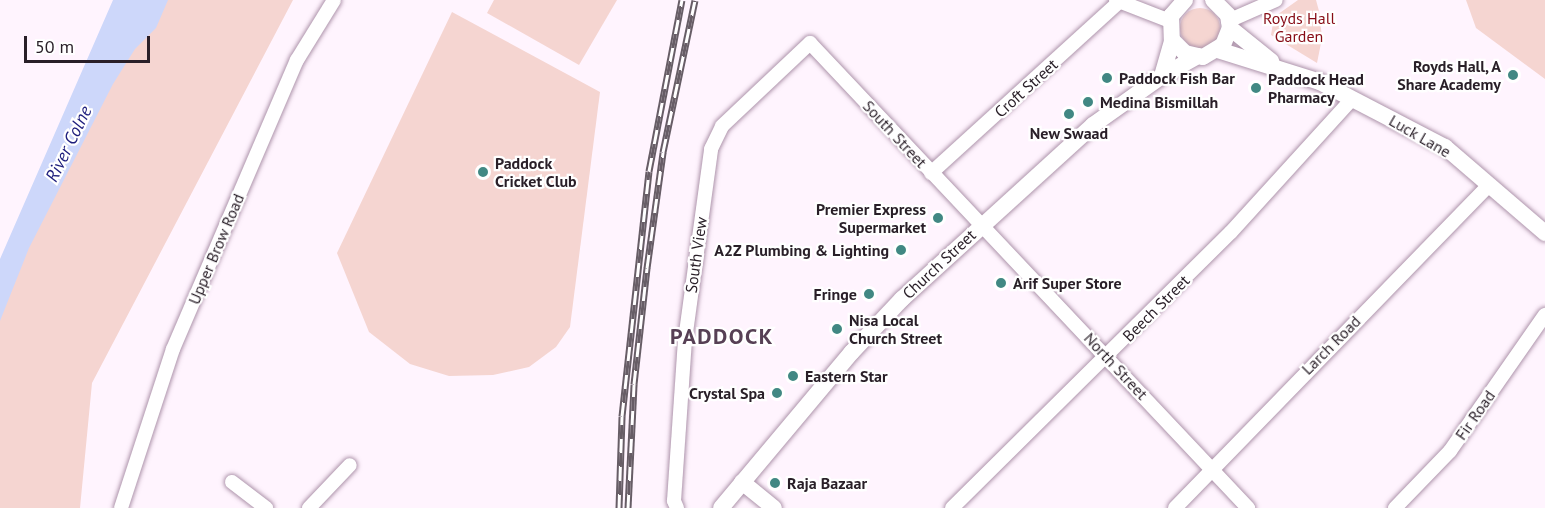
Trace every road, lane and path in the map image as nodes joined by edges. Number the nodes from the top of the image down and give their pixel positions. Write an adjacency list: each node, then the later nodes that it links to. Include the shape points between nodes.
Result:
1 (334, 0): 25 (street, Upper Brow Road, via 297,60 173,349)
2 (1213, 0): 7 (street, Luck Lane)
3 (1276, 0): 7 (street)
4 (1117, 1): 6 (street); 15 (street, Croft Street)
5 (1183, 1): 6 (street)
6 (1170, 21): 8 (street)
7 (1229, 24): 10 (street); 12 (street, Luck Lane)
8 (1172, 40): 11 (street, via 1185,53); 13 (street)
9 (810, 42): 15 (street, South Street); 28 (street, South View, via 722,126 711,149 685,340 674,501)
10 (1218, 50): 11 (street, Church Street); 12 (street, Luck Lane)
11 (1198, 56): 13 (street, Church Street)
12 (1277, 66): 14 (street, Luck Lane)
13 (1162, 76): 17 (street, Church Street, via 1093,125)
14 (1352, 99): 16 (street, Luck Lane, via 1445,147); 20 (street, Beech Street, via 1231,232)
15 (932, 173): 17 (street, South Street)
16 (1489, 185): 18 (street, Luck Lane); 22 (street, Larch Road)
17 (980, 225): 20 (street, North Street); 24 (street, Church Street, via 852,352)
18 (1545, 233)
19 (1545, 315): 34 (street, Fir Road, via 1450,451)
20 (1108, 357): 22 (street, North Street); 31 (street, Beech Street)
21 (350, 465): 27 (street)
22 (1212, 468): 32 (street, Larch Road); 33 (street, North Street)
23 (232, 482): 26 (street)
24 (742, 482): 29 (street, Church Street); 30 (street)
25 (121, 508)
26 (266, 508)
27 (309, 508)
28 (677, 508)
29 (721, 508)
30 (774, 508)
31 (952, 508)
32 (1175, 508)
33 (1248, 508)
34 (1395, 508)

